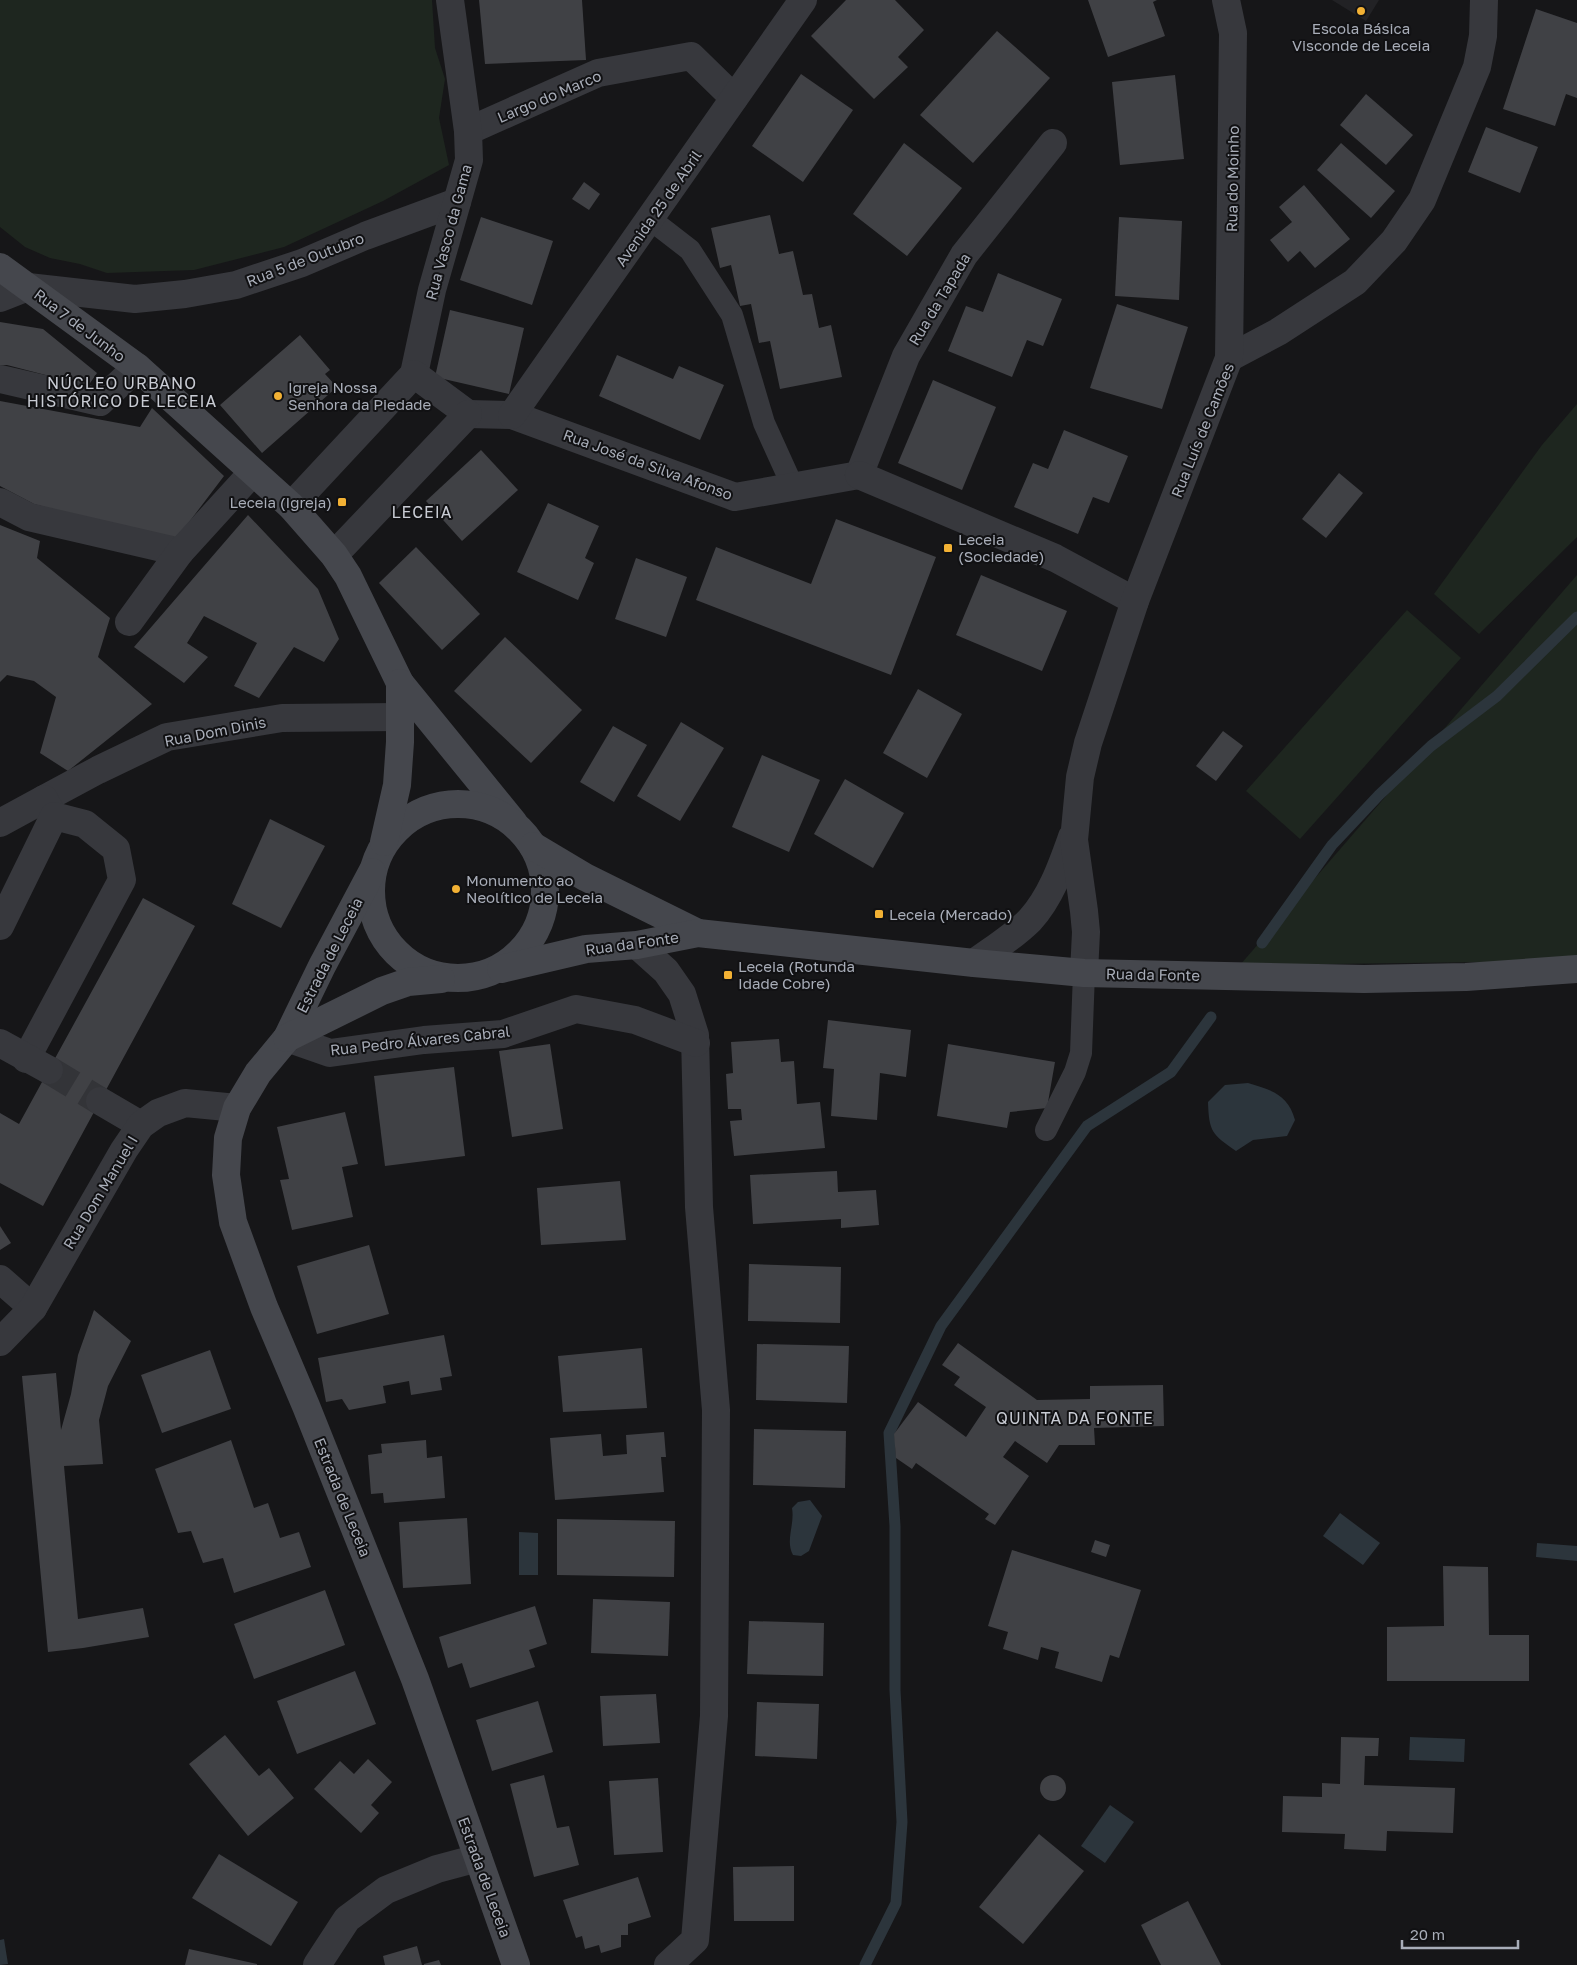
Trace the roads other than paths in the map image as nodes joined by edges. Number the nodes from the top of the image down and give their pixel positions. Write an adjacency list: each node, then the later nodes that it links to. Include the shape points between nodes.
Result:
1 (450, 0): 6 (street, Rua Vasco da Gama)
2 (1226, 0): 13 (street, Rua do Moinho, via 1233,33)
3 (1484, 0): 13 (street, Rua Luís de Camões, via 1483,36 1477,67 1422,200 1394,241 1355,282 1278,332)
4 (798, 1): 5 (street, Avenida 25 de Abril)
5 (734, 98): 6 (street, Largo do Marco, via 691,56 598,73); 9 (street, Avenida 25 de Abril)
6 (468, 131): 8 (street, Rua Vasco da Gama, via 469,160)
7 (1054, 143): 20 (street, Rua da Tapada, via 964,255 906,356)
8 (458, 202): 11 (street, Rua 5 de Outubro, via 302,263 236,285 134,299); 15 (street, Rua Vasco da Gama, via 432,290)
9 (650, 220): 18 (street, Avenida 25 de Abril); 21 (lane, via 690,250 732,316 764,423)
10 (0, 267): 11 (main road, Rua 7 de Junho)
11 (28, 287): 12 (street); 14 (main road, Rua 7 de Junho)
12 (0, 298)
13 (1229, 358): 26 (street, Rua Luís de Camões)
14 (137, 367): 16 (street, via 100,402); 19 (main road, Rua 7 de Junho)
15 (414, 374): 17 (street); 23 (street)
16 (0, 379)
17 (468, 414): 18 (street, Rua José da Silva Afonso); 25 (street)
18 (512, 415): 21 (street, Rua José da Silva Afonso, via 735,497)
19 (253, 472): 23 (main road, Rua 7 de Junho); 24 (street)
20 (859, 476): 21 (street, Rua José da Silva Afonso); 26 (street, via 1055,558)
21 (793, 487)
22 (0, 502): 24 (street, via 29,517)
23 (291, 506): 25 (main road, Rua 7 de Junho)
24 (180, 552): 27 (street)
25 (341, 566): 28 (main road)
26 (1135, 601): 33 (street, Rua Luís de Camões, via 1088,743)
27 (129, 622)
28 (400, 683): 29 (main road); 32 (main road)
29 (400, 717): 30 (street, Rua Dom Dinis, via 282,718 167,737 98,770); 34 (main road, via 397,785)
30 (49, 808): 31 (street, Rua Dom Dinis); 37 (street); 46 (street, via 85,824 116,849 122,880 38,1064)
31 (0, 823)
32 (514, 823): 34 (main road, via 488,809 459,803 430,808 403,822); 35 (main road)
33 (1074, 830): 40 (street, Rua Luís de Camões, via 1055,880 1031,919); 43 (street, Rua Luís de Camões, via 1086,932)
34 (383, 845): 36 (main road)
35 (533, 846): 38 (main road, Rua da Fonte, via 585,877); 42 (main road, via 544,872 546,900 539,928 523,951)
36 (372, 872): 44 (main road, via 371,902 379,930 396,954 419,970); 45 (main road, Estrada de Leceia)
37 (0, 926)
38 (698, 932): 39 (main road, Rua da Fonte); 40 (main road, Rua da Fonte)
39 (637, 944): 42 (main road, Rua da Fonte, via 586,949); 47 (street, via 666,971 682,994)
40 (974, 963): 43 (main road, Rua da Fonte)
41 (1577, 968): 43 (main road, Rua da Fonte, via 1466,977 1364,980)
42 (501, 969): 44 (main road, via 475,978)
43 (1084, 973): 51 (lane, via 1081,1053)
44 (446, 978): 45 (main road, Estrada de Leceia, via 408,982 382,991)
45 (288, 1038): 47 (street, Rua Pedro Álvares Cabral, via 330,1053 424,1040 503,1034 576,1009 635,1020); 49 (main road, Estrada de Leceia, via 258,1073)
46 (0, 1043)
47 (696, 1043): 58 (street, via 699,1207 716,1410 714,1716 695,1940)
48 (100, 1101): 50 (street)
49 (238, 1108): 50 (street, Rua Dom Manuel I, via 185,1103 158,1113); 55 (main road, Estrada de Leceia, via 228,1138 226,1166 233,1222 264,1307 415,1679)
50 (141, 1125): 53 (street, Rua Dom Manuel I)
51 (1046, 1130)
52 (1, 1281): 53 (street)
53 (33, 1308): 54 (street, Rua Dom Manuel I)
54 (0, 1342)
55 (478, 1858): 56 (street, via 436,1869 386,1890 347,1918); 57 (main road, Estrada de Leceia)
56 (317, 1965)
57 (516, 1965)
58 (668, 1965)

